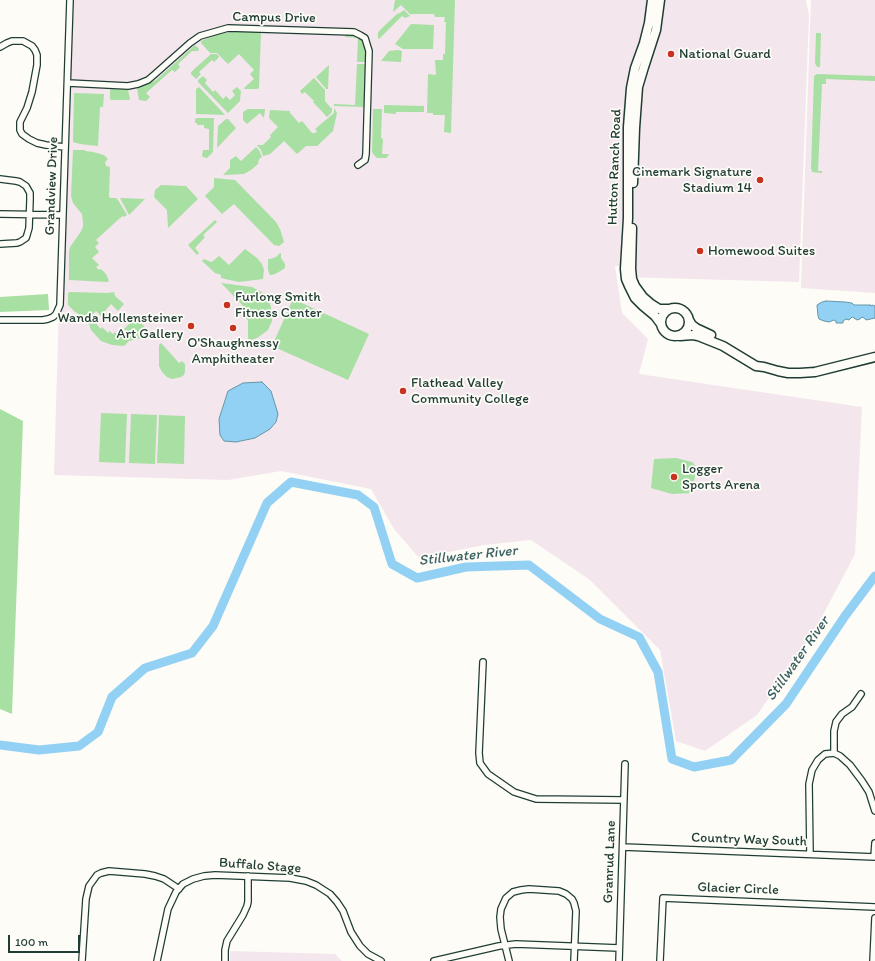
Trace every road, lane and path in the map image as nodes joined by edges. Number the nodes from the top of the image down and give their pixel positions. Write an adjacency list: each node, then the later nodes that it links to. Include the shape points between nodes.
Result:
1 (70, 0): 5 (street, Grandview Drive)
2 (652, 0): 16 (main road, Hutton Ranch Road, via 649,23 631,88 625,270 628,286 635,298)
3 (660, 0): 13 (main road, Hutton Ranch Road, via 656,30 637,94 631,269 635,286 643,297 659,309)
4 (0, 47): 6 (street, via 12,41 23,41 32,46 37,55 32,92 20,122 22,134 37,143)
5 (68, 83): 6 (street, Grandview Drive); 7 (street, Campus Drive, via 128,86 138,84 148,80 200,36 228,28 354,32 365,38 369,51 366,154 365,160)
6 (65, 147): 11 (street, Grandview Drive)
7 (358, 165)
8 (0, 179): 10 (street, via 16,181 26,186 30,193)
9 (0, 214): 10 (street)
10 (30, 214): 11 (street); 12 (street, via 26,238 17,243)
11 (63, 215): 14 (street, Grandview Drive, via 61,294 56,314 43,320)
12 (0, 244)
13 (668, 309): 15 (main road, via 681,309 688,315); 16 (main road, via 662,316)
14 (0, 320)
15 (689, 320): 17 (main road, via 688,329); 19 (main road, via 696,328 735,346)
16 (661, 324): 17 (main road, via 669,335)
17 (680, 336): 19 (main road, via 693,335 708,340 730,349 756,366)
18 (875, 356): 19 (main road, via 815,372 778,371)
19 (764, 367)
20 (482, 662): 24 (street, via 479,753 480,763 488,774 514,792 536,799)
21 (861, 694): 22 (street, via 836,722)
22 (834, 753): 25 (street, via 850,765 862,781 869,792); 28 (street, via 825,754 812,770 809,784)
23 (625, 764): 24 (street, Granrud Lane)
24 (624, 800): 27 (street, Granrud Lane)
25 (875, 811)
26 (875, 843): 29 (street)
27 (623, 847): 28 (street, Country Way South); 36 (street, Granrud Lane)
28 (810, 854): 29 (street, Country Way South)
29 (874, 857)
30 (248, 876): 31 (street, Buffalo Stage, via 204,876 188,881); 40 (street, via 247,906 227,941); 41 (street, Buffalo Stage, via 301,880 321,887 340,906 360,946)
31 (178, 889): 38 (street, via 155,876 109,871 101,873 89,886 86,899); 39 (street, via 168,909)
32 (875, 907): 46 (street, Glacier Circle, via 663,898)
33 (875, 918): 47 (street)
34 (504, 945): 35 (street); 35 (street, via 500,921 502,905 513,892 529,889 559,891 572,899 576,911); 37 (street); 43 (street)
35 (574, 946): 36 (street); 44 (street)
36 (619, 948): 45 (street, Granrud Lane)
37 (447, 959): 42 (street)
38 (82, 961)
39 (157, 961)
40 (225, 961)
41 (381, 961)
42 (434, 961)
43 (509, 961)
44 (574, 961)
45 (619, 961)
46 (660, 961)
47 (873, 961)

